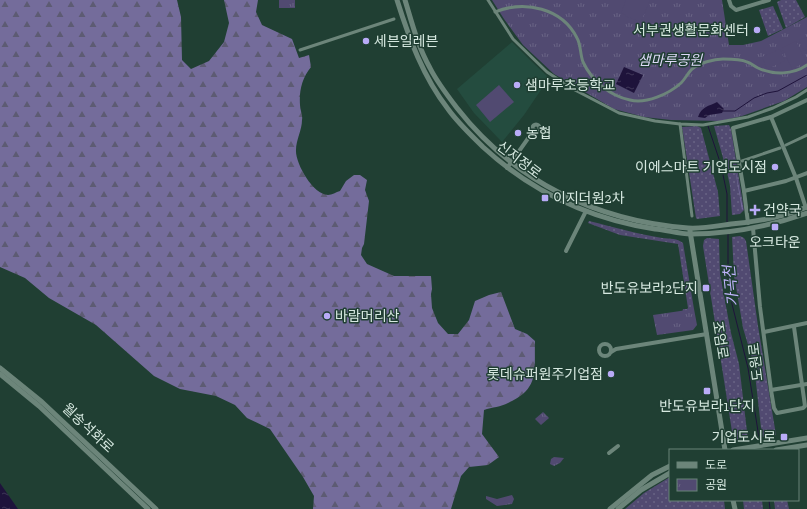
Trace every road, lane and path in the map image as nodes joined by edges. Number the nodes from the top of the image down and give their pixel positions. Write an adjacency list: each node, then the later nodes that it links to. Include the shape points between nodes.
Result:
1 (397, 0): 20 (street, 신지정로, via 412,44 439,96 460,125)
2 (405, 0): 19 (street, 신지정로, via 422,52 440,84 472,126)
3 (488, 0): 6 (street)
4 (729, 0): 5 (street, via 736,10)
5 (769, 0)
6 (495, 12): 9 (street, via 514,4 533,4 552,12 565,22 575,35 583,62 597,82 610,92 631,101 652,98 671,90 685,79 692,69 709,61 722,59 747,62 759,68 786,73 797,71); 13 (street, via 513,39 547,72 564,84 619,114)
7 (394, 19): 8 (street)
8 (300, 50)
9 (807, 65)
10 (807, 90): 13 (street, via 796,98 748,117 703,125)
11 (807, 100): 12 (street)
12 (771, 117): 22 (street); 23 (street, via 733,128)
13 (680, 124): 27 (street)
14 (534, 130): 19 (street)
15 (807, 134): 16 (street)
16 (786, 145)
17 (780, 148): 18 (street)
18 (742, 161)
19 (512, 163): 20 (street); 24 (street, 신지정로, via 548,188)
20 (507, 168): 26 (street, 신지정로, via 542,191)
21 (807, 173): 22 (street)
22 (796, 178): 23 (street); 25 (street)
23 (744, 191): 28 (street)
24 (589, 206): 26 (street); 29 (street, 신지정로, via 617,216)
25 (807, 210): 28 (street, 신지정로); 30 (street, 신지정로, via 790,219)
26 (586, 211): 31 (street, 신지정로, via 628,224); 32 (street)
27 (692, 216)
28 (748, 222): 29 (street, 신지정로)
29 (689, 228): 31 (street, 조엄로)
30 (750, 229): 31 (street, 신지정로); 35 (street, 도원로)
31 (690, 234): 36 (street, 조엄로)
32 (566, 251)
33 (807, 323): 34 (street, 도원로)
34 (794, 327): 35 (street, 도원로); 42 (street, 도원로)
35 (764, 332): 43 (street, 도원로)
36 (707, 334): 38 (street); 47 (street, 조엄로)
37 (610, 346): 38 (street); 39 (street); 39 (street, via 602,344 599,351 604,356)
38 (616, 349): 39 (street)
39 (611, 352)
40 (0, 368): 55 (street, 월송석화로, via 42,402)
41 (0, 374): 54 (street, 월송석화로, via 39,406)
42 (804, 384): 43 (street, 도원로); 43 (street, 도원로, via 803,408 777,413)
43 (771, 390)
44 (807, 438): 48 (street)
45 (807, 445): 49 (street)
46 (618, 446): 50 (street)
47 (726, 449)
48 (742, 449)
49 (782, 449)
50 (609, 453)
51 (669, 466): 53 (street, via 652,475)
52 (669, 473): 53 (street)
53 (639, 488): 56 (street); 57 (street)
54 (148, 509)
55 (156, 509)
56 (610, 509)
57 (618, 509)

